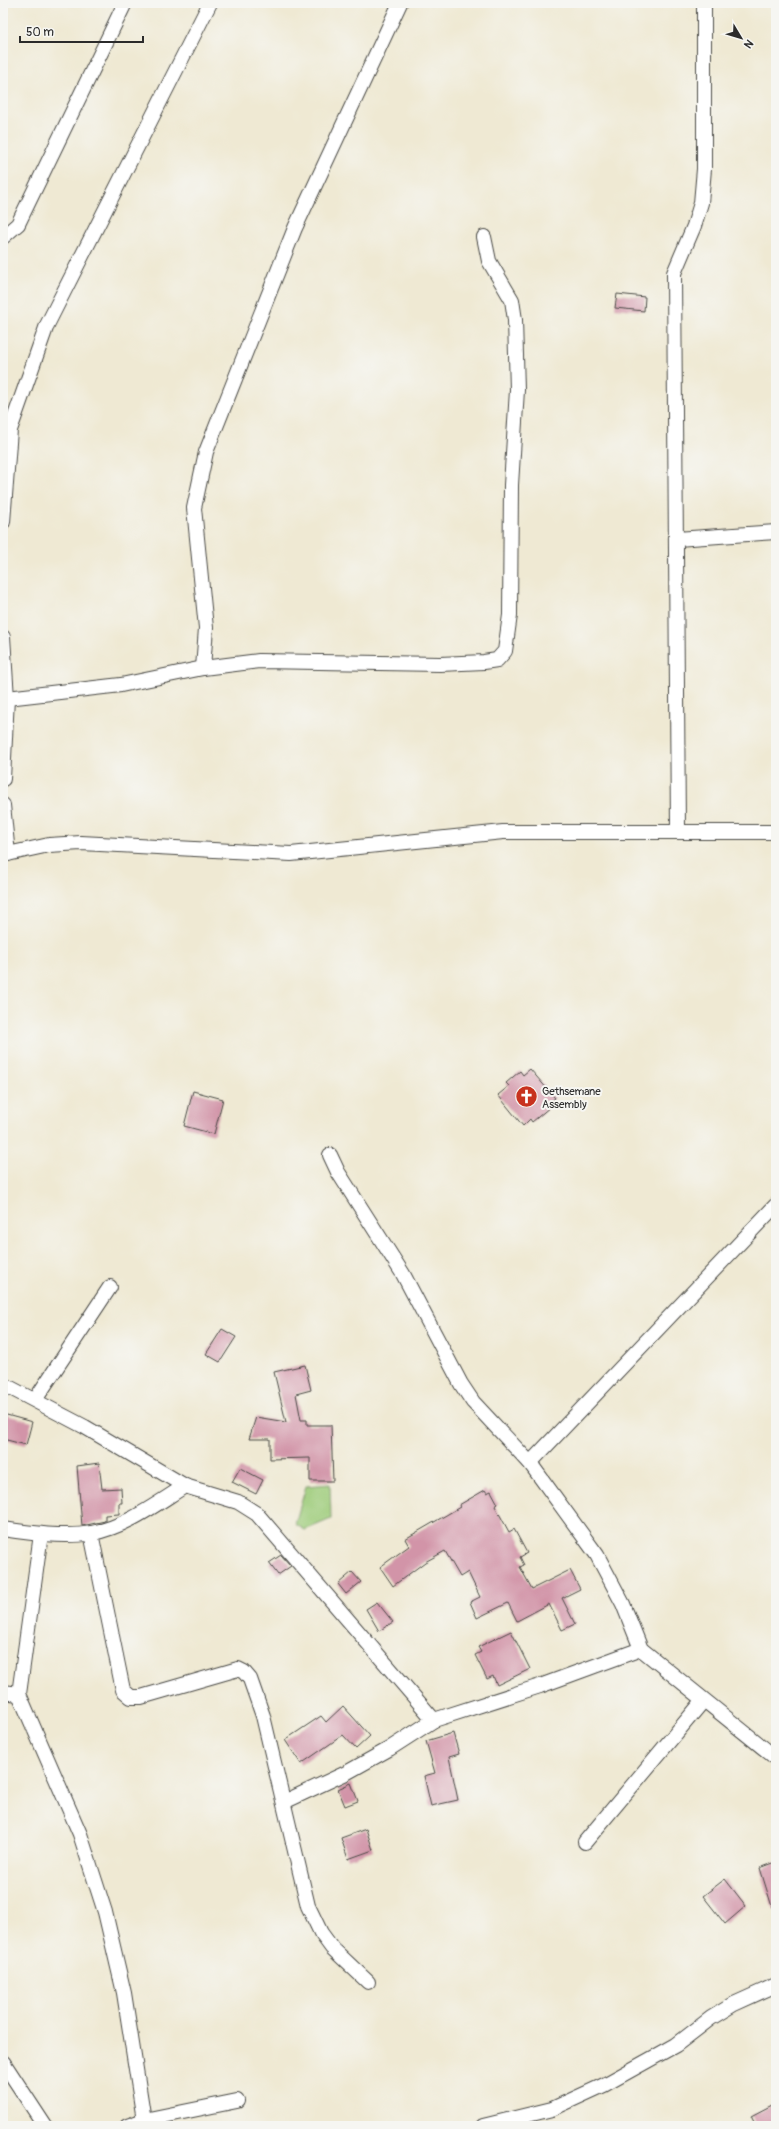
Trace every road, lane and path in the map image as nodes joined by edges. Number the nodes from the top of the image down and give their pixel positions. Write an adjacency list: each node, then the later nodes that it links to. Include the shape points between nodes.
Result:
1 (125, 3): 5 (street, via 18,224)
2 (210, 3): 7 (street, via 46,325)
3 (400, 3): 12 (street, via 295,228 206,452 194,508 206,628)
4 (704, 3): 10 (street, via 704,169 701,203 674,273)
5 (3, 237)
6 (484, 237): 12 (street, via 489,261 512,300 515,320 517,390 511,485 510,615 505,651 497,660 484,662 440,664 259,661)
7 (6, 429): 8 (street)
8 (3, 522)
9 (776, 532): 10 (street)
10 (677, 539): 16 (street)
11 (3, 637): 13 (street)
12 (203, 668): 13 (street, via 121,685)
13 (7, 698): 14 (street)
14 (3, 779)
15 (3, 805): 18 (street)
16 (678, 830): 17 (street); 18 (street, via 503,832 291,854 81,843 49,845)
17 (776, 832)
18 (5, 854)
19 (330, 1155): 24 (street, via 338,1172 403,1274 461,1384 473,1402)
20 (776, 1205): 24 (street)
21 (110, 1287): 23 (street)
22 (3, 1384): 23 (street)
23 (36, 1400): 25 (street)
24 (530, 1463): 29 (street, via 597,1555 623,1604)
25 (185, 1486): 27 (street, via 116,1526); 33 (street, via 238,1502 257,1514)
26 (3, 1529): 28 (street)
27 (92, 1533): 28 (street); 35 (street, via 124,1690 131,1697 141,1697 238,1669 244,1672 250,1679 263,1716)
28 (41, 1534): 31 (street)
29 (641, 1650): 32 (street); 33 (street)
30 (3, 1692): 31 (street)
31 (19, 1694): 41 (street, via 80,1834 105,1912 124,1993)
32 (703, 1701): 34 (street); 36 (street)
33 (434, 1720): 35 (street, via 346,1773)
34 (776, 1758)
35 (284, 1802): 37 (street, via 308,1906 321,1933 332,1948)
36 (585, 1842)
37 (368, 1982)
38 (776, 1985): 44 (street, via 734,2004 676,2045 604,2085 552,2109)
39 (3, 2062): 42 (street)
40 (237, 2101): 41 (street)
41 (144, 2120): 43 (street)
42 (45, 2126)
43 (127, 2126)
44 (483, 2126)

